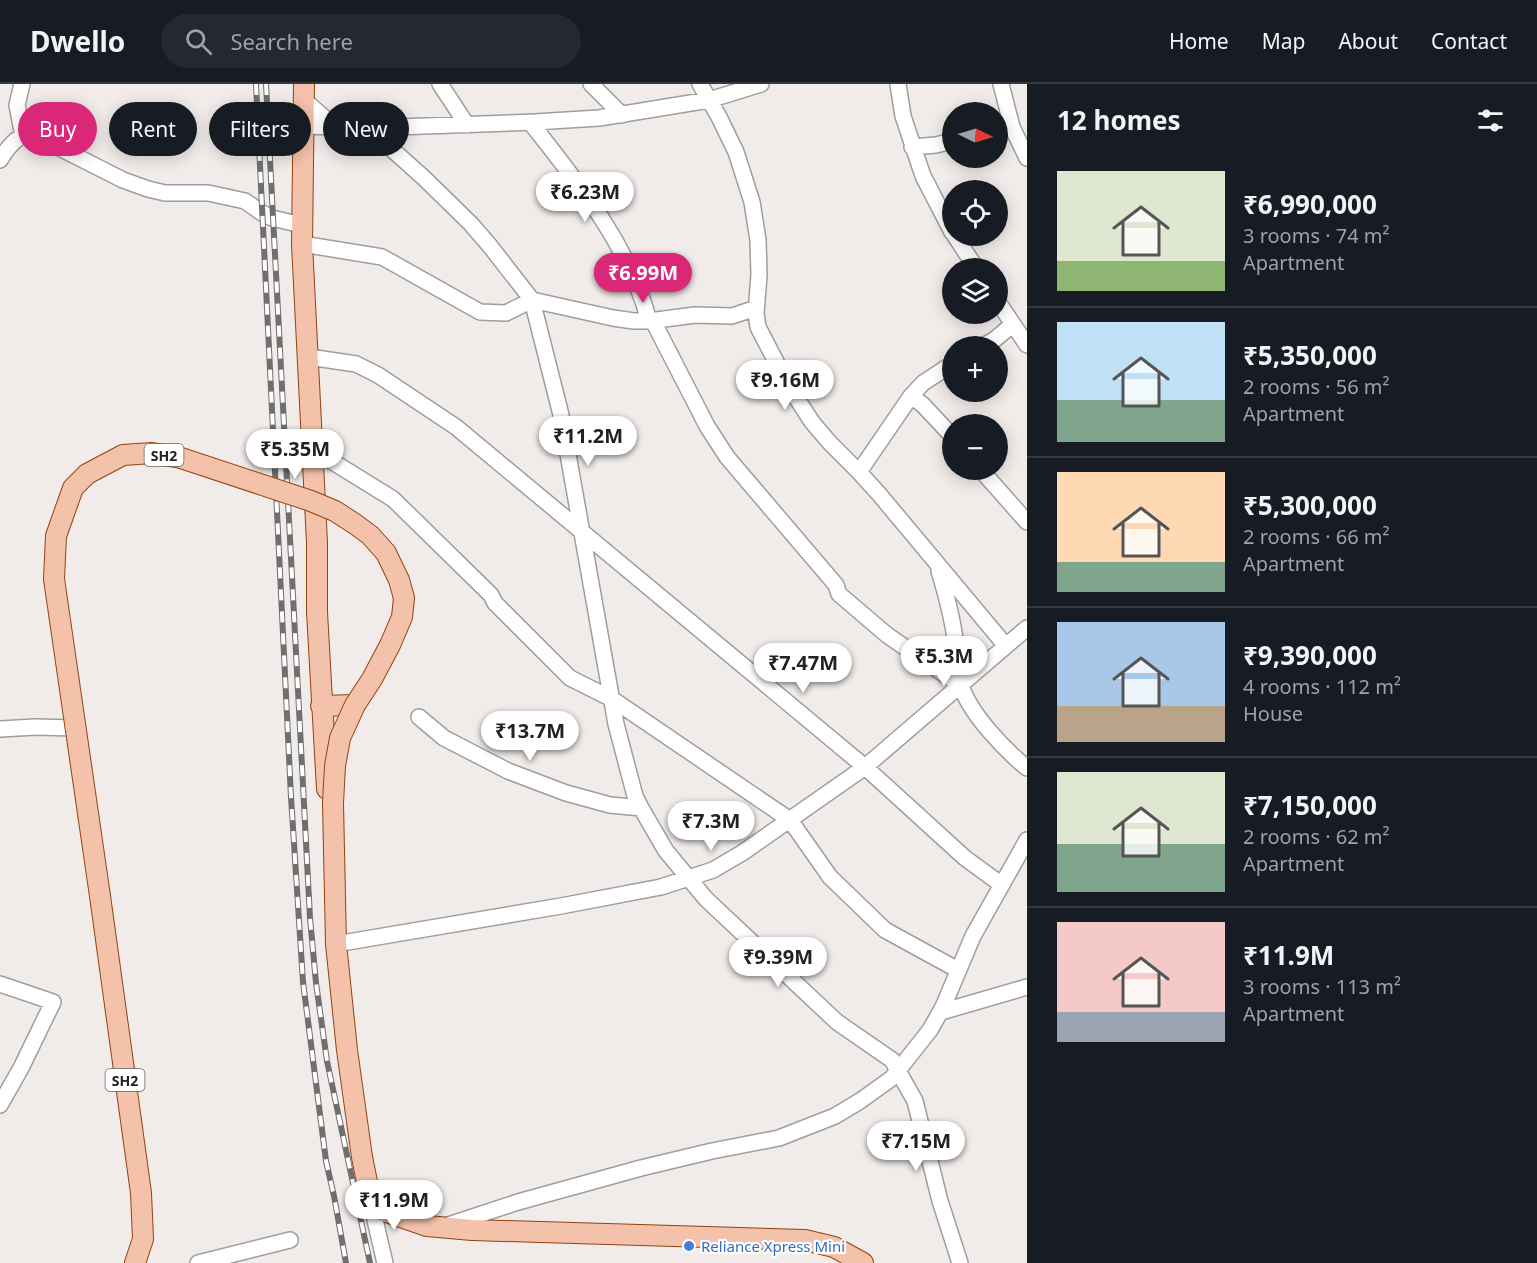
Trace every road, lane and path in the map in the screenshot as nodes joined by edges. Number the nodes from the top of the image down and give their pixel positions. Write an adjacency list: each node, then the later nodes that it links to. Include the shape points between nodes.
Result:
1 (22, 84): 11 (street)
2 (440, 84): 15 (street)
3 (591, 84): 13 (street)
4 (700, 84): 9 (street)
5 (761, 84): 9 (street)
6 (898, 84): 20 (street)
7 (1001, 84): 10 (street)
8 (305, 88): 12 (street)
9 (710, 100): 13 (street); 29 (street, via 736,152 752,202 759,263)
10 (1003, 102)
11 (18, 110)
12 (323, 111)
13 (622, 115): 14 (street)
14 (530, 122): 15 (street); 31 (street, via 604,221 637,284)
15 (467, 125): 16 (street)
16 (409, 127)
17 (1008, 132): 24 (street)
18 (18, 140): 25 (street)
19 (942, 144): 20 (street)
20 (912, 147): 26 (street)
21 (76, 156): 27 (street, via 148,189 208,193 245,201)
22 (303, 156): 27 (main road)
23 (399, 156): 28 (street, via 471,224)
24 (1027, 158)
25 (0, 160)
26 (942, 212)
27 (302, 235): 28 (street, via 382,257 480,312 506,313); 35 (main road)
28 (532, 300): 31 (street, via 613,318); 43 (street, via 561,415)
29 (756, 308): 31 (street, via 732,316 695,315); 40 (street, via 758,327 788,385 812,422)
30 (1008, 318): 32 (street)
31 (651, 321): 47 (street, via 727,457 836,585 839,594 887,634)
32 (1012, 325): 33 (street); 34 (street)
33 (999, 336)
34 (1027, 345)
35 (309, 357): 39 (main road); 43 (street, via 356,364 378,375 456,427)
36 (942, 371): 37 (street)
37 (911, 396): 38 (street); 40 (street)
38 (942, 425)
39 (312, 449): 48 (street, via 393,499 570,678); 50 (main road)
40 (859, 472): 44 (street)
41 (990, 480): 42 (street)
42 (1027, 522)
43 (582, 532): 48 (street); 54 (street)
44 (938, 565): 46 (street); 47 (street, via 949,601)
45 (1027, 628): 46 (street)
46 (1006, 646): 47 (street)
47 (960, 685): 54 (street); 55 (street, via 978,717)
48 (612, 699): 56 (street); 57 (street)
49 (354, 705): 50 (main road); 52 (main road, SH2, bridge, via 390,645 402,617 404,598 386,553 370,535 311,501 181,458 152,453 123,455 87,474 73,488 56,536 54,579); 59 (main road, SH2, bridge, via 340,738 335,766)
50 (321, 706): 59 (main road)
51 (419, 717): 56 (street, via 444,738 508,771 566,793 610,805)
52 (75, 728): 53 (street); 72 (main road, SH2, bridge, via 141,1193 143,1239)
53 (0, 729)
54 (865, 767): 57 (street); 61 (street, via 965,858)
55 (1027, 768)
56 (640, 808): 60 (street)
57 (790, 820): 60 (street, via 713,870); 63 (street, via 830,877 885,930)
58 (1027, 840): 61 (street)
59 (333, 874): 62 (main road, SH2)
60 (688, 879): 62 (street, via 561,906); 67 (street, via 837,1022 892,1060)
61 (1002, 885): 63 (street)
62 (336, 944): 69 (main road, SH2, via 347,1050)
63 (958, 970): 66 (street)
64 (0, 984): 68 (street, via 53,1002)
65 (1027, 987): 66 (street)
66 (941, 1012): 67 (street)
67 (899, 1071): 70 (street, via 835,1116 786,1136 632,1171); 76 (street, via 915,1101)
68 (0, 1105)
69 (372, 1207): 70 (main road, via 427,1226); 74 (street)
70 (442, 1227): 75 (main road, via 805,1240 834,1247)
71 (290, 1240): 73 (street)
72 (135, 1263)
73 (198, 1263)
74 (385, 1263)
75 (863, 1263)
76 (960, 1263)

